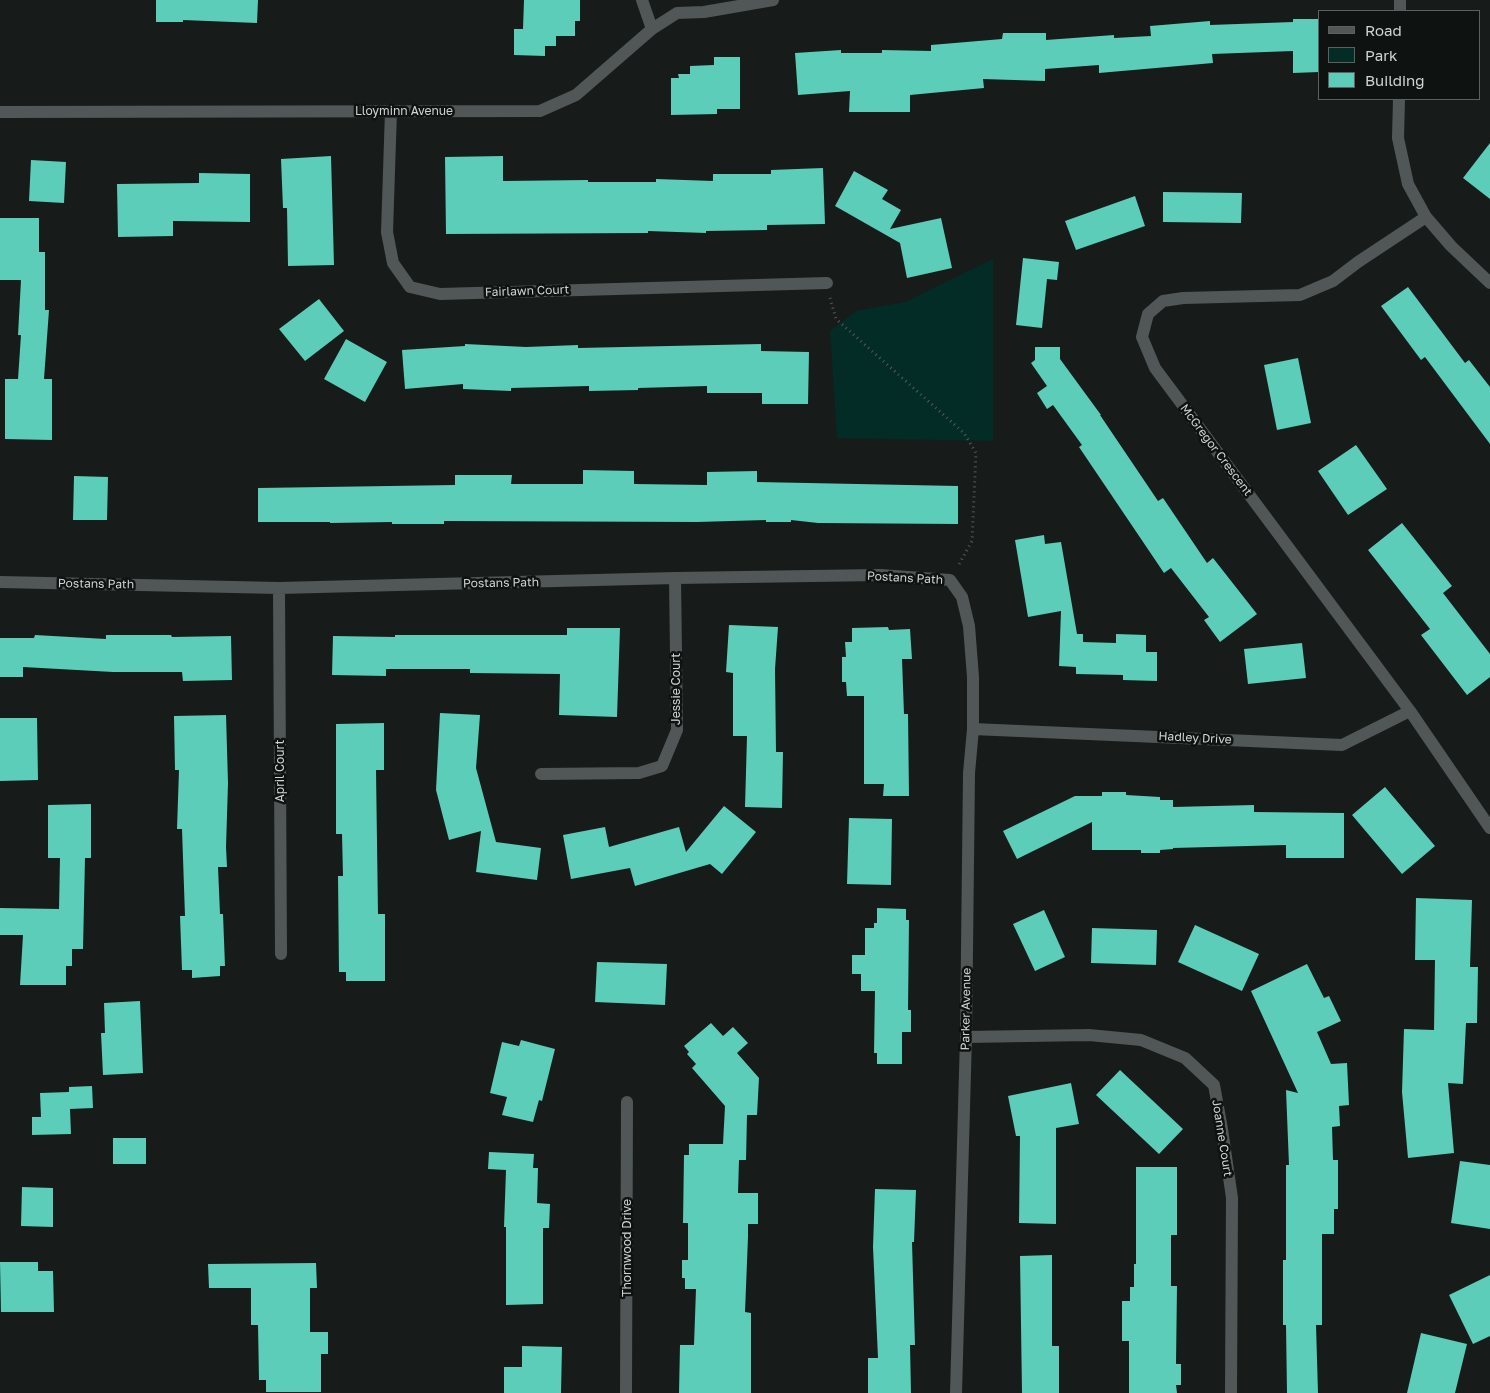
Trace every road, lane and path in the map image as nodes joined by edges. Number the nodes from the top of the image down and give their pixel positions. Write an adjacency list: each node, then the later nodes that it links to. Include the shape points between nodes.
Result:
1 (642, 0): 3 (street)
2 (773, 0): 3 (street, Lloyminn Avenue, via 704,12 677,13)
3 (652, 29): 5 (street, Lloyminn Avenue, via 576,95 540,111)
4 (1399, 100): 7 (street, via 1398,138 1408,184)
5 (391, 110): 6 (street, Lloyminn Avenue); 8 (street, Fairlawn Court, via 387,232 393,263 410,287 440,294)
6 (0, 112)
7 (1426, 217): 9 (street); 15 (street, McGregor Crescent, via 1333,281 1300,296 1183,298 1163,302 1148,314 1142,337 1155,368)
8 (827, 283): 11 (path, via 836,319 964,433 976,453 972,541)
9 (1490, 283)
10 (675, 578): 11 (street, Postans Path, via 880,575); 13 (street, Postans Path); 17 (street, Jessie Court, via 677,730 662,766 639,773)
11 (950, 580): 14 (street, Postans Path, via 962,597)
12 (0, 582): 13 (street, Postans Path)
13 (279, 588): 19 (street, April Court)
14 (969, 626): 16 (street, Parker Avenue, via 973,677)
15 (1410, 711): 16 (street, Hadley Drive, via 1342,745); 18 (street, McGregor Crescent)
16 (972, 729): 20 (street, Parker Avenue)
17 (541, 774)
18 (1490, 828)
19 (281, 954)
20 (966, 1037): 23 (street, Parker Avenue); 24 (street, Joanne Court, via 1089,1035 1141,1040 1186,1058 1214,1085 1232,1198)
21 (628, 1102): 22 (street, Thornwood Drive)
22 (626, 1393)
23 (956, 1393)
24 (1231, 1393)

